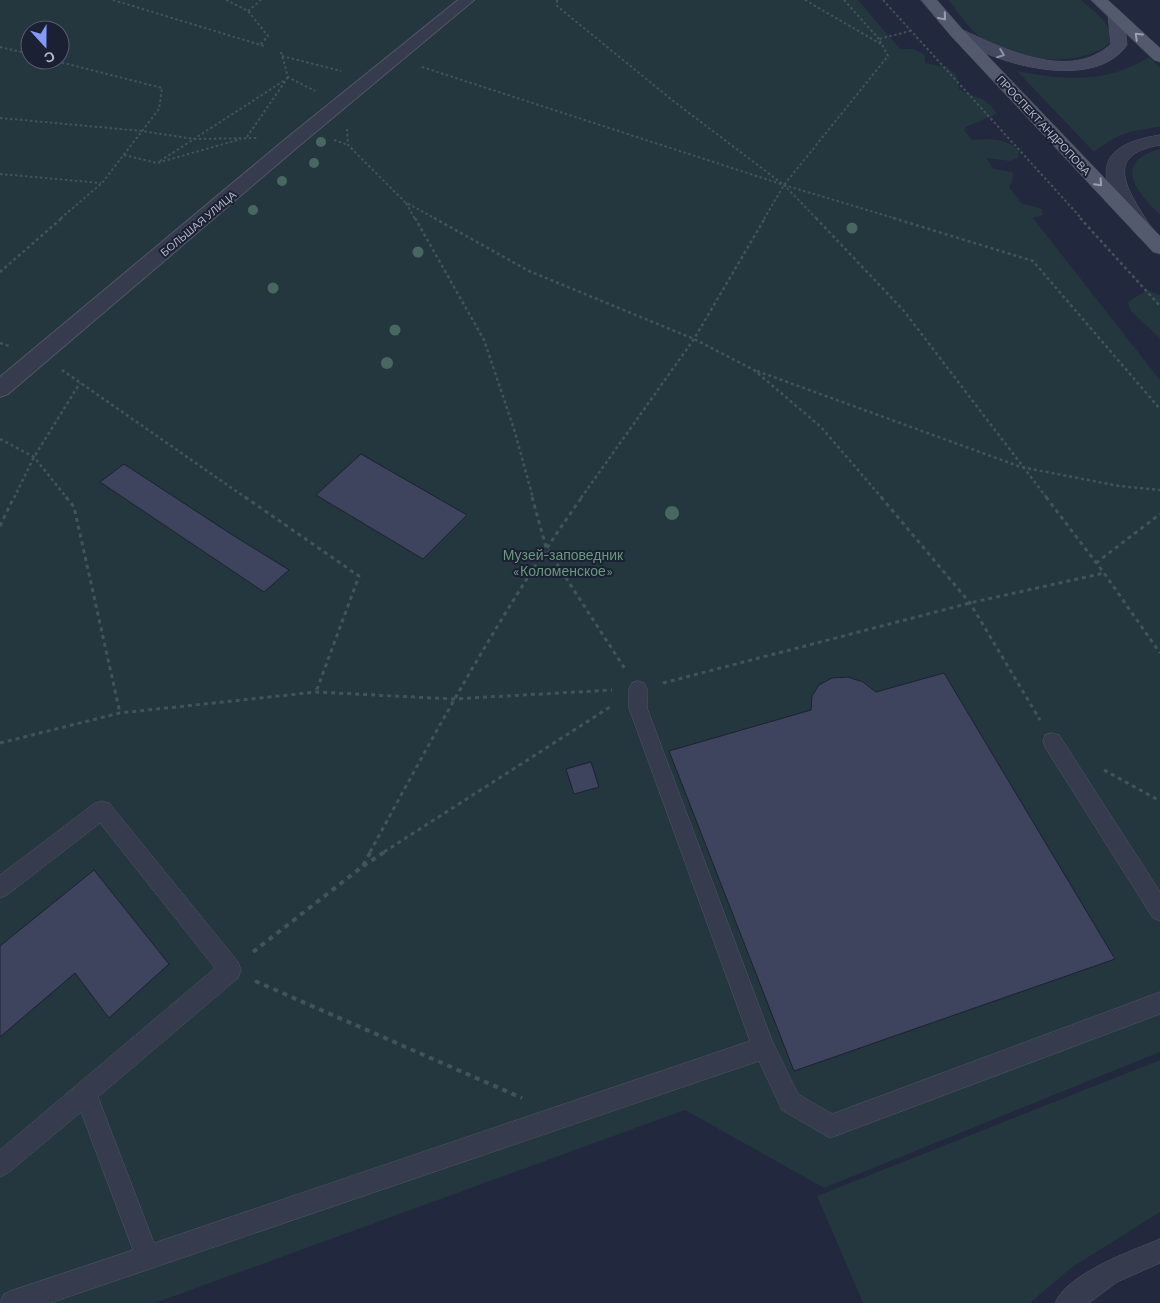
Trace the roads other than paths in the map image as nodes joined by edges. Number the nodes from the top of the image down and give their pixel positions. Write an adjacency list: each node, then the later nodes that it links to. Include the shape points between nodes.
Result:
1 (466, 0): 10 (street, БОЛЬШАЯ УЛИЦА)
2 (929, 0): 5 (main road, ПРОСПЕКТ АНДРОПОВА, one-way to 5)
3 (1099, 0): 4 (main road)
4 (1116, 15): 5 (main road, one-way to 4, via 1004,56 1024,61 1082,64 1099,60 1119,45); 6 (main road, one-way to 4)
5 (957, 33): 8 (main road, ПРОСПЕКТ АНДРОПОВА, one-way to 8)
6 (1160, 57)
7 (1160, 140): 8 (street, via 1130,148 1114,170 1117,184)
8 (1142, 229): 9 (main road, ПРОСПЕКТ АНДРОПОВА)
9 (1160, 248)
10 (0, 389)
11 (638, 689): 16 (lane, via 638,708)
12 (1052, 740): 14 (lane)
13 (0, 888): 17 (lane, via 102,810 230,970)
14 (1160, 911)
15 (1160, 1003): 16 (lane, via 830,1126 790,1102)
16 (764, 1048): 20 (lane)
17 (85, 1093): 18 (lane); 20 (lane)
18 (0, 1166)
19 (1160, 1251): 22 (lane, via 1108,1273)
20 (148, 1258): 21 (lane)
21 (13, 1303)
22 (1068, 1303)

